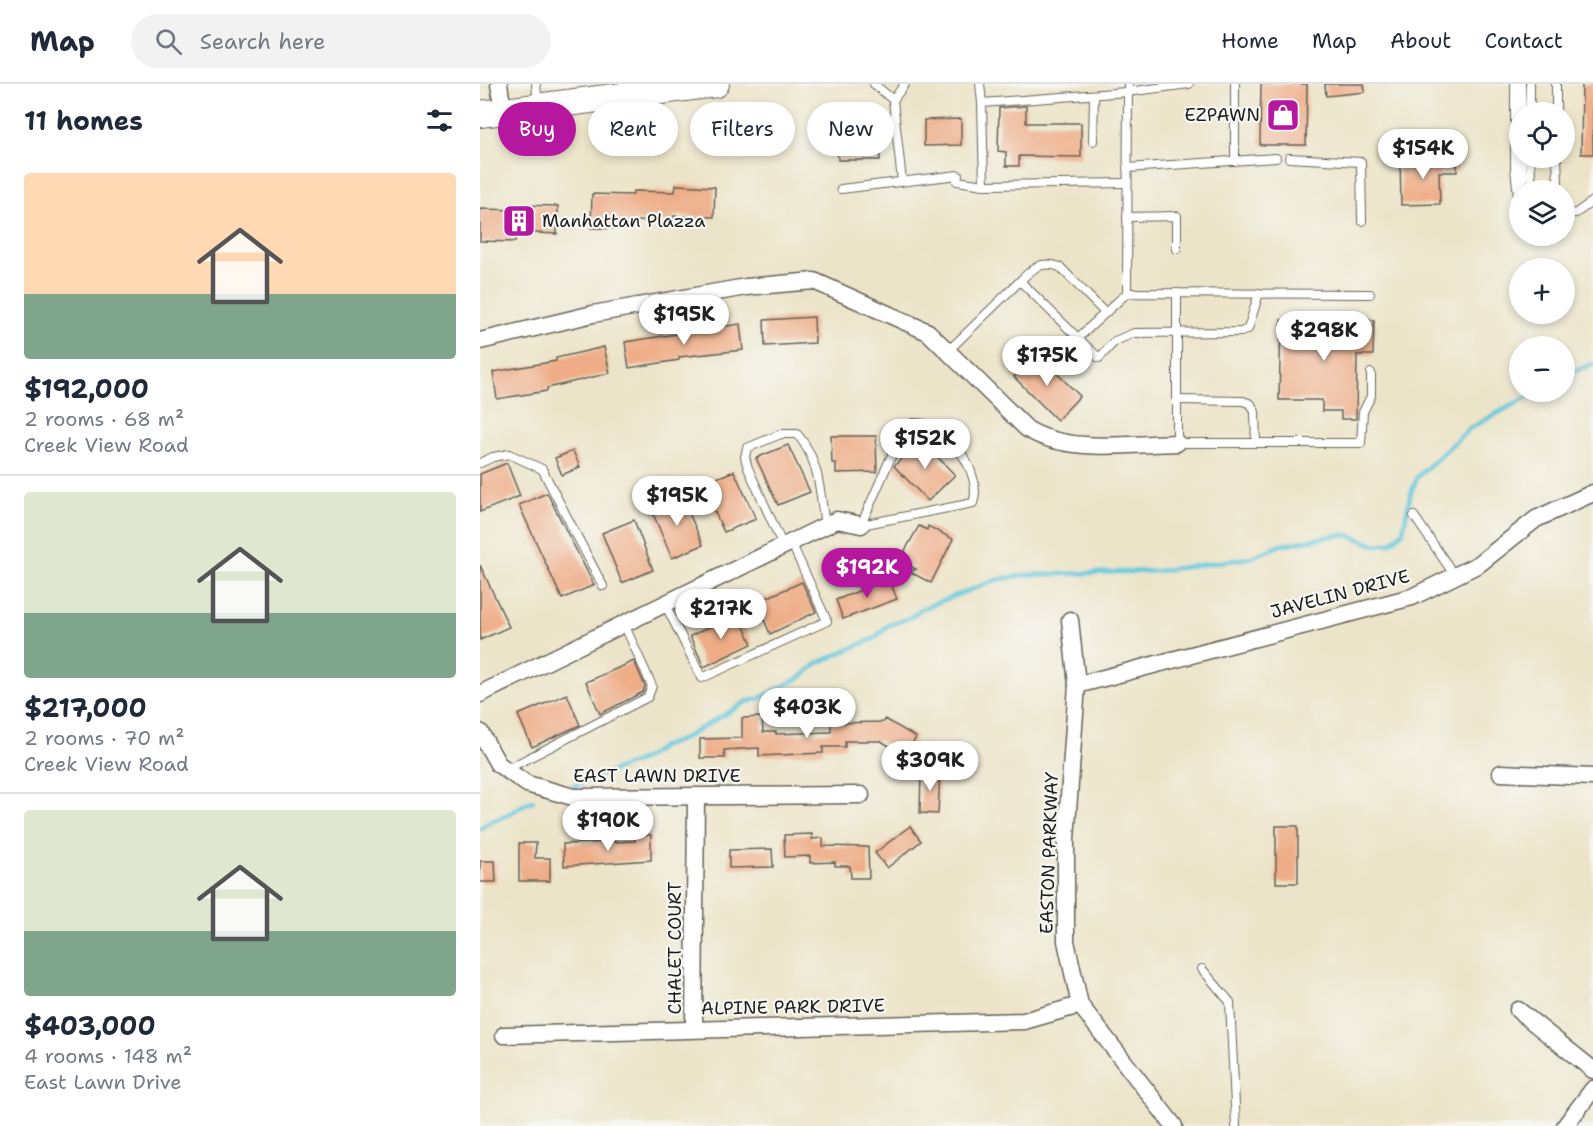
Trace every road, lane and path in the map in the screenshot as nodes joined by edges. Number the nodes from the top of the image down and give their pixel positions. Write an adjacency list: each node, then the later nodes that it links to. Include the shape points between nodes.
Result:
1 (499, 84): 20 (street)
2 (710, 84): 13 (main road)
3 (874, 84): 15 (lane)
4 (906, 84): 15 (lane)
5 (980, 84): 19 (lane)
6 (1189, 84): 12 (lane)
7 (1235, 84): 24 (lane)
8 (1515, 84): 26 (lane)
9 (1521, 84): 16 (lane)
10 (1530, 84): 17 (lane)
11 (1556, 84): 18 (lane)
12 (1127, 88): 14 (lane); 25 (lane)
13 (537, 95): 20 (main road)
14 (1094, 95): 19 (lane); 21 (lane)
15 (893, 100): 27 (lane)
16 (1522, 102)
17 (1530, 102)
18 (1556, 102)
19 (982, 103): 29 (lane)
20 (491, 112)
21 (1094, 141)
22 (1276, 158): 24 (lane)
23 (1289, 158): 34 (lane, via 1361,162)
24 (1235, 161): 25 (lane)
25 (1127, 168): 28 (lane)
26 (1516, 180)
27 (902, 181): 29 (lane, via 957,178); 30 (lane)
28 (1127, 183): 29 (lane); 33 (lane)
29 (984, 186)
30 (841, 189)
31 (1593, 201): 32 (lane)
32 (1575, 213)
33 (1127, 217): 35 (lane, via 1177,216); 37 (lane)
34 (1362, 221)
35 (1177, 249)
36 (1020, 281): 41 (lane, via 1036,265 1051,263 1060,267); 43 (lane); 45 (lane)
37 (1127, 293): 38 (lane); 41 (lane)
38 (1177, 293): 39 (lane); 42 (lane)
39 (1259, 293): 40 (lane); 42 (lane, via 1248,329)
40 (1371, 294)
41 (1105, 313): 43 (lane)
42 (1177, 332): 43 (lane, via 1124,336 1099,358); 47 (lane)
43 (1078, 338)
44 (480, 341): 45 (street, via 593,314 746,287 814,281 928,332)
45 (949, 350): 48 (street, via 1027,429 1044,440 1065,445)
46 (1371, 373): 49 (lane, via 1371,396 1363,412 1361,443)
47 (1177, 400): 48 (lane); 49 (lane, via 1251,404)
48 (1177, 443): 49 (lane)
49 (1256, 443)
50 (480, 463): 57 (lane, via 509,454 542,469)
51 (1593, 493): 56 (street, JAVELIN DRIVE, via 1536,519 1479,564)
52 (1414, 516): 56 (lane)
53 (861, 525): 53 (lane, via 908,427 925,423 951,440 968,468 974,486 973,502); 54 (street, via 837,520)
54 (825, 526): 55 (street); 55 (lane, via 817,468 809,448 797,434 780,434 747,448 748,468)
55 (787, 544): 58 (street); 58 (lane, via 827,621 702,678)
56 (1455, 576): 61 (street, JAVELIN DRIVE, via 1412,597)
57 (603, 586)
58 (665, 604): 60 (street)
59 (1070, 620): 61 (street, EASTON PARKWAY)
60 (624, 624): 62 (street); 64 (lane, via 652,686 648,697)
61 (1077, 685): 70 (street, EASTON PARKWAY, via 1066,838 1066,941)
62 (480, 694)
63 (480, 732): 64 (street, EAST LAWN DRIVE, via 498,764)
64 (506, 770): 68 (street, EAST LAWN DRIVE, via 526,784 573,797)
65 (1502, 773): 66 (street)
66 (1593, 777)
67 (861, 795): 68 (street, EAST LAWN DRIVE)
68 (696, 797): 72 (street, CHALET COURT)
69 (1202, 969): 77 (lane, via 1230,1002)
70 (1080, 1005): 72 (street, ALPINE PARK DRIVE, via 1024,1021); 76 (street, EASTON PARKWAY)
71 (1518, 1010): 74 (street)
72 (694, 1028): 73 (street, ALPINE PARK DRIVE)
73 (504, 1035)
74 (1593, 1070)
75 (1593, 1089): 78 (street)
76 (1173, 1126)
77 (1236, 1126)
78 (1565, 1126)

